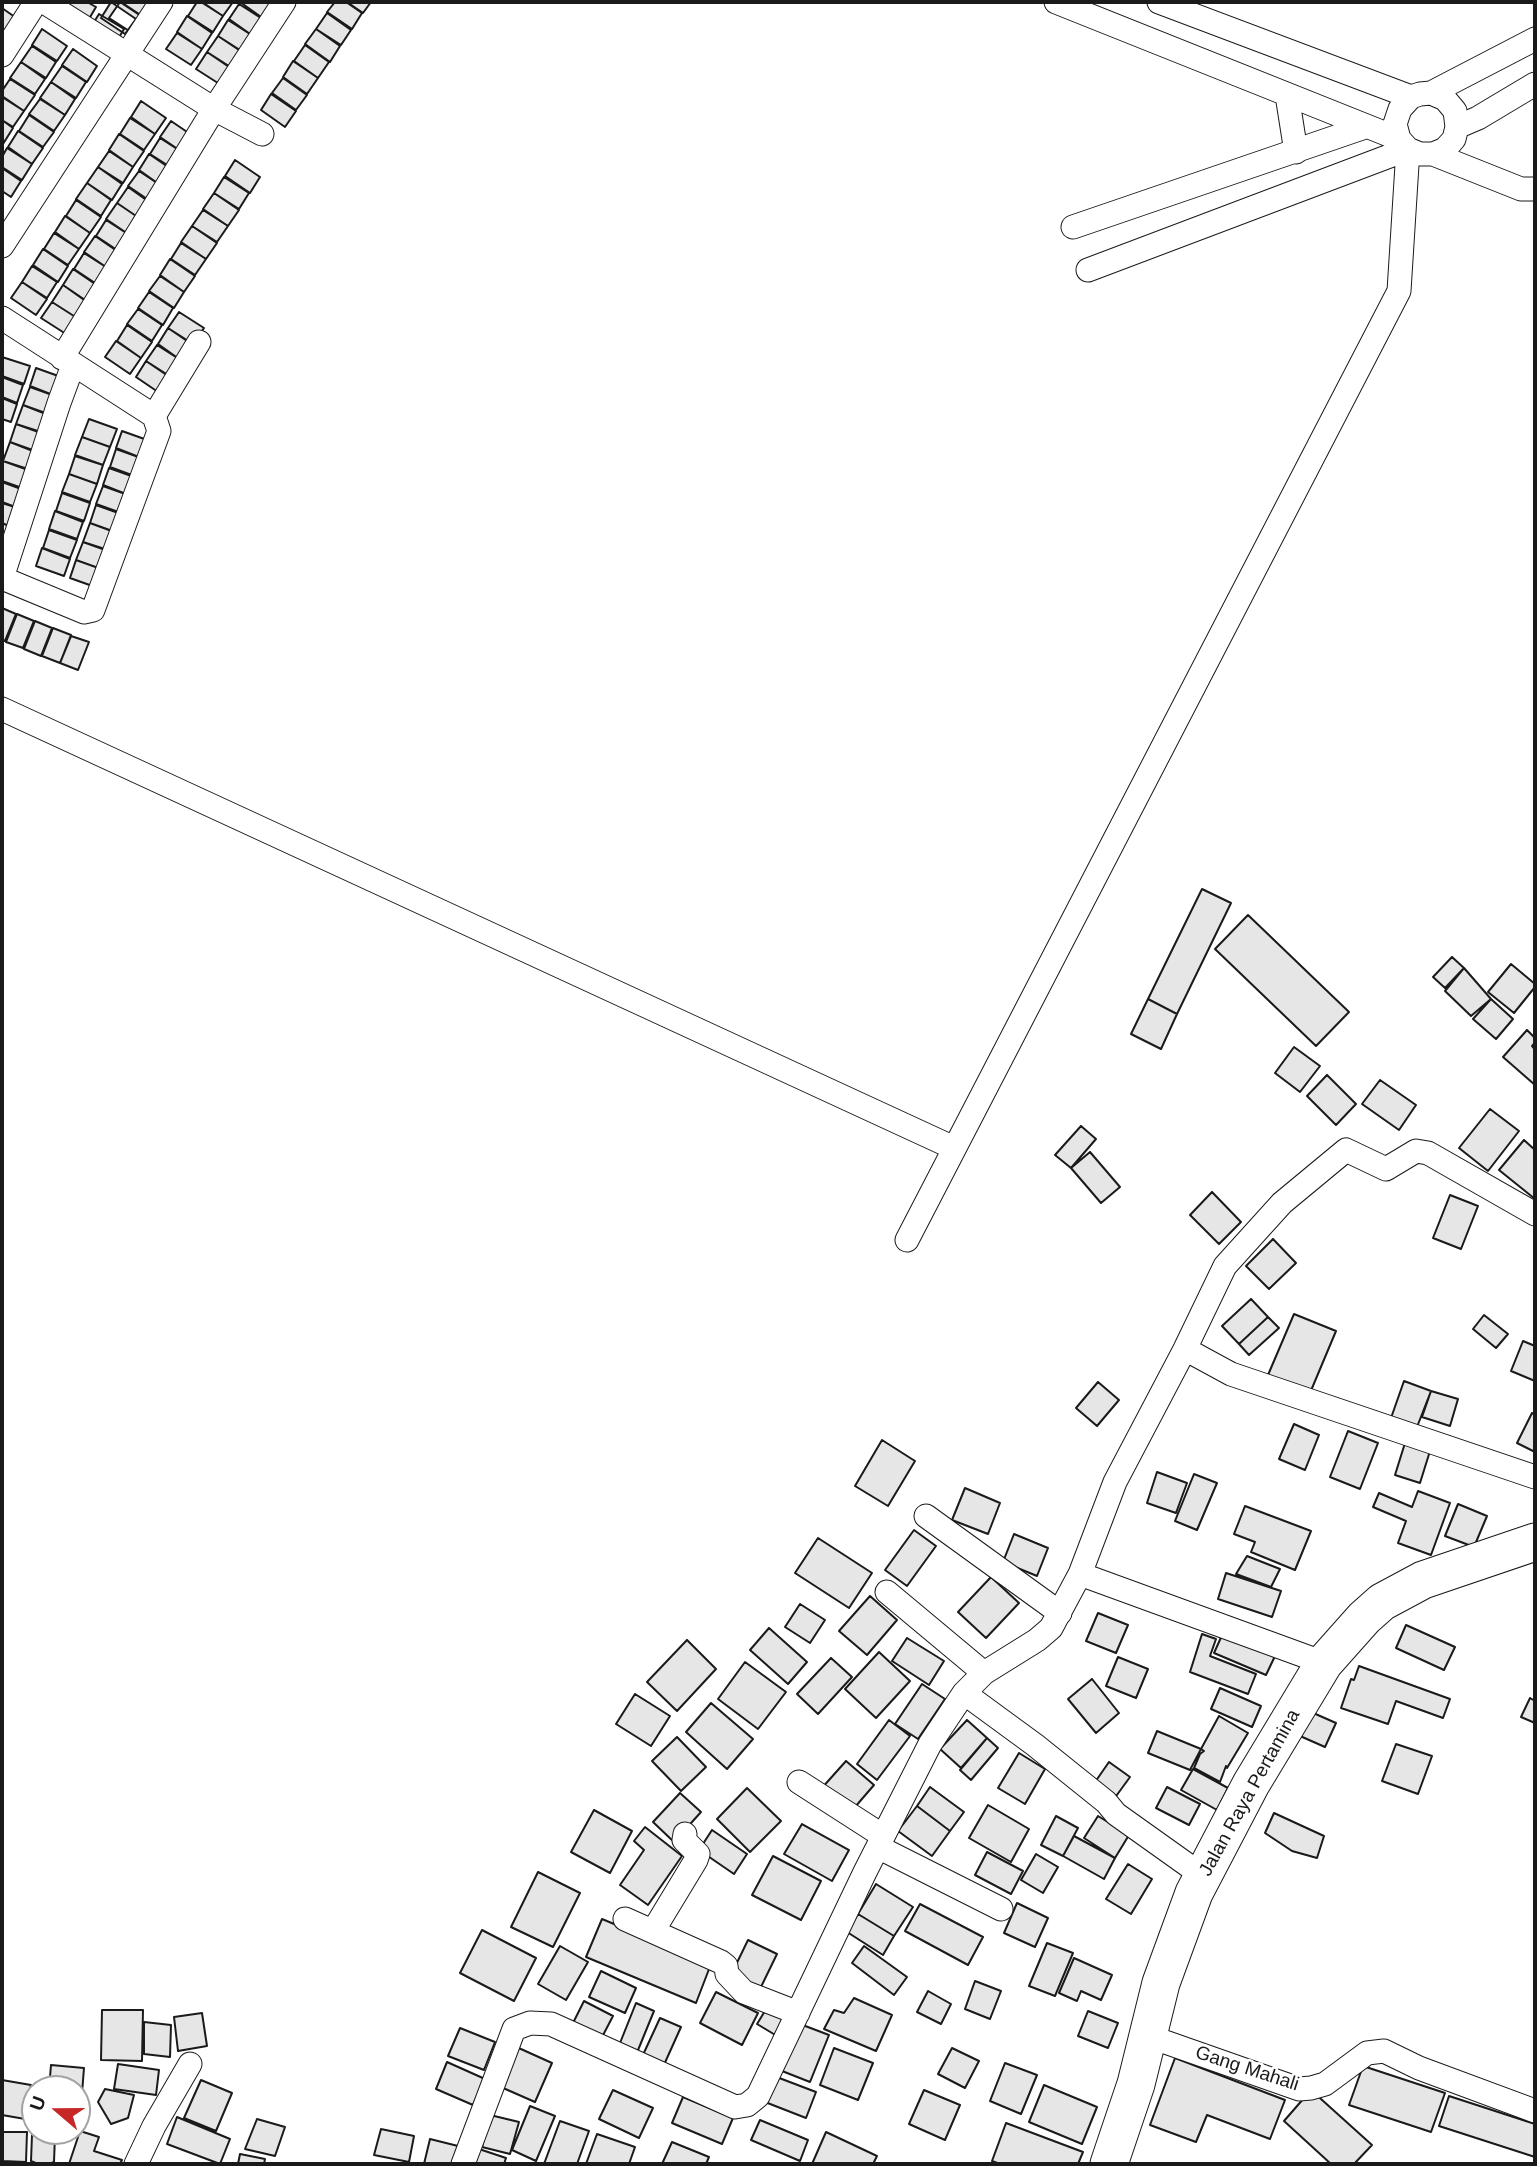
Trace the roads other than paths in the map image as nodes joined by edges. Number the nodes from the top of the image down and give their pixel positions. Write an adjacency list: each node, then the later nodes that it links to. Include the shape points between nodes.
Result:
1 (36, 2): 8 (street)
2 (44, 2): 9 (street)
3 (161, 2): 9 (street)
4 (284, 2): 13 (street)
5 (1056, 2): 11 (street)
6 (1159, 2): 12 (street)
7 (1535, 39): 12 (street)
8 (2, 55)
9 (128, 56): 13 (street); 22 (street)
10 (1535, 84): 15 (street)
11 (1287, 95): 14 (street); 18 (street)
12 (1421, 95): 15 (street, via 1445,99 1455,111); 17 (street, via 1400,109 1395,124)
13 (214, 109): 16 (street); 26 (street)
14 (1365, 127): 17 (street); 18 (street)
15 (1457, 127): 19 (street, via 1454,139)
16 (262, 134)
17 (1404, 144): 19 (street, via 1420,155); 23 (street); 30 (street, via 1399,291)
18 (1296, 152): 21 (street)
19 (1433, 154): 20 (street, via 1521,189)
20 (1535, 189)
21 (1073, 227)
22 (2, 246)
23 (1088, 270)
24 (2, 318): 26 (street)
25 (199, 342): 27 (street)
26 (67, 362): 27 (street); 28 (street, via 59,403)
27 (154, 416): 28 (street, via 159,431 93,610 84,612)
28 (2, 578)
29 (2, 709): 30 (street)
30 (954, 1148): 32 (street)
31 (1535, 1214): 33 (street, via 1428,1153 1416,1151 1386,1169 1346,1150 1282,1203 1225,1266)
32 (906, 1240)
33 (1185, 1349): 34 (street, via 1231,1374); 37 (street, via 1115,1482)
34 (1535, 1477)
35 (926, 1516): 39 (street)
36 (1535, 1542): 40 (main road, Jalan Raya Pertamina, via 1423,1580 1382,1602)
37 (1080, 1574): 39 (street); 40 (street)
38 (887, 1592): 41 (street)
39 (1060, 1613): 41 (street, via 1037,1640)
40 (1324, 1663): 46 (main road, Jalan Raya Pertamina, via 1251,1784)
41 (984, 1673): 42 (street)
42 (964, 1693): 45 (street, via 930,1744); 46 (street, via 1035,1745 1116,1814)
43 (799, 1782): 45 (street)
44 (685, 1834): 49 (street, via 684,1840 698,1854)
45 (880, 1842): 47 (street); 50 (street)
46 (1203, 1876): 51 (main road, Jalan Raya Pertamina, via 1161,1983)
47 (1001, 1909)
48 (625, 1919): 49 (street)
49 (653, 1931): 50 (street, via 721,1962 744,1992)
50 (798, 2013): 55 (street, via 758,2096 747,2105 734,2107 551,2024 530,2023 514,2029)
51 (1148, 2036): 53 (street, Gang Mahali, via 1299,2089 1325,2084 1367,2053 1384,2051); 56 (main road, Jalan Raya Pertamina)
52 (190, 2064): 54 (street)
53 (1535, 2112)
54 (136, 2164)
55 (463, 2164)
56 (1110, 2164)

